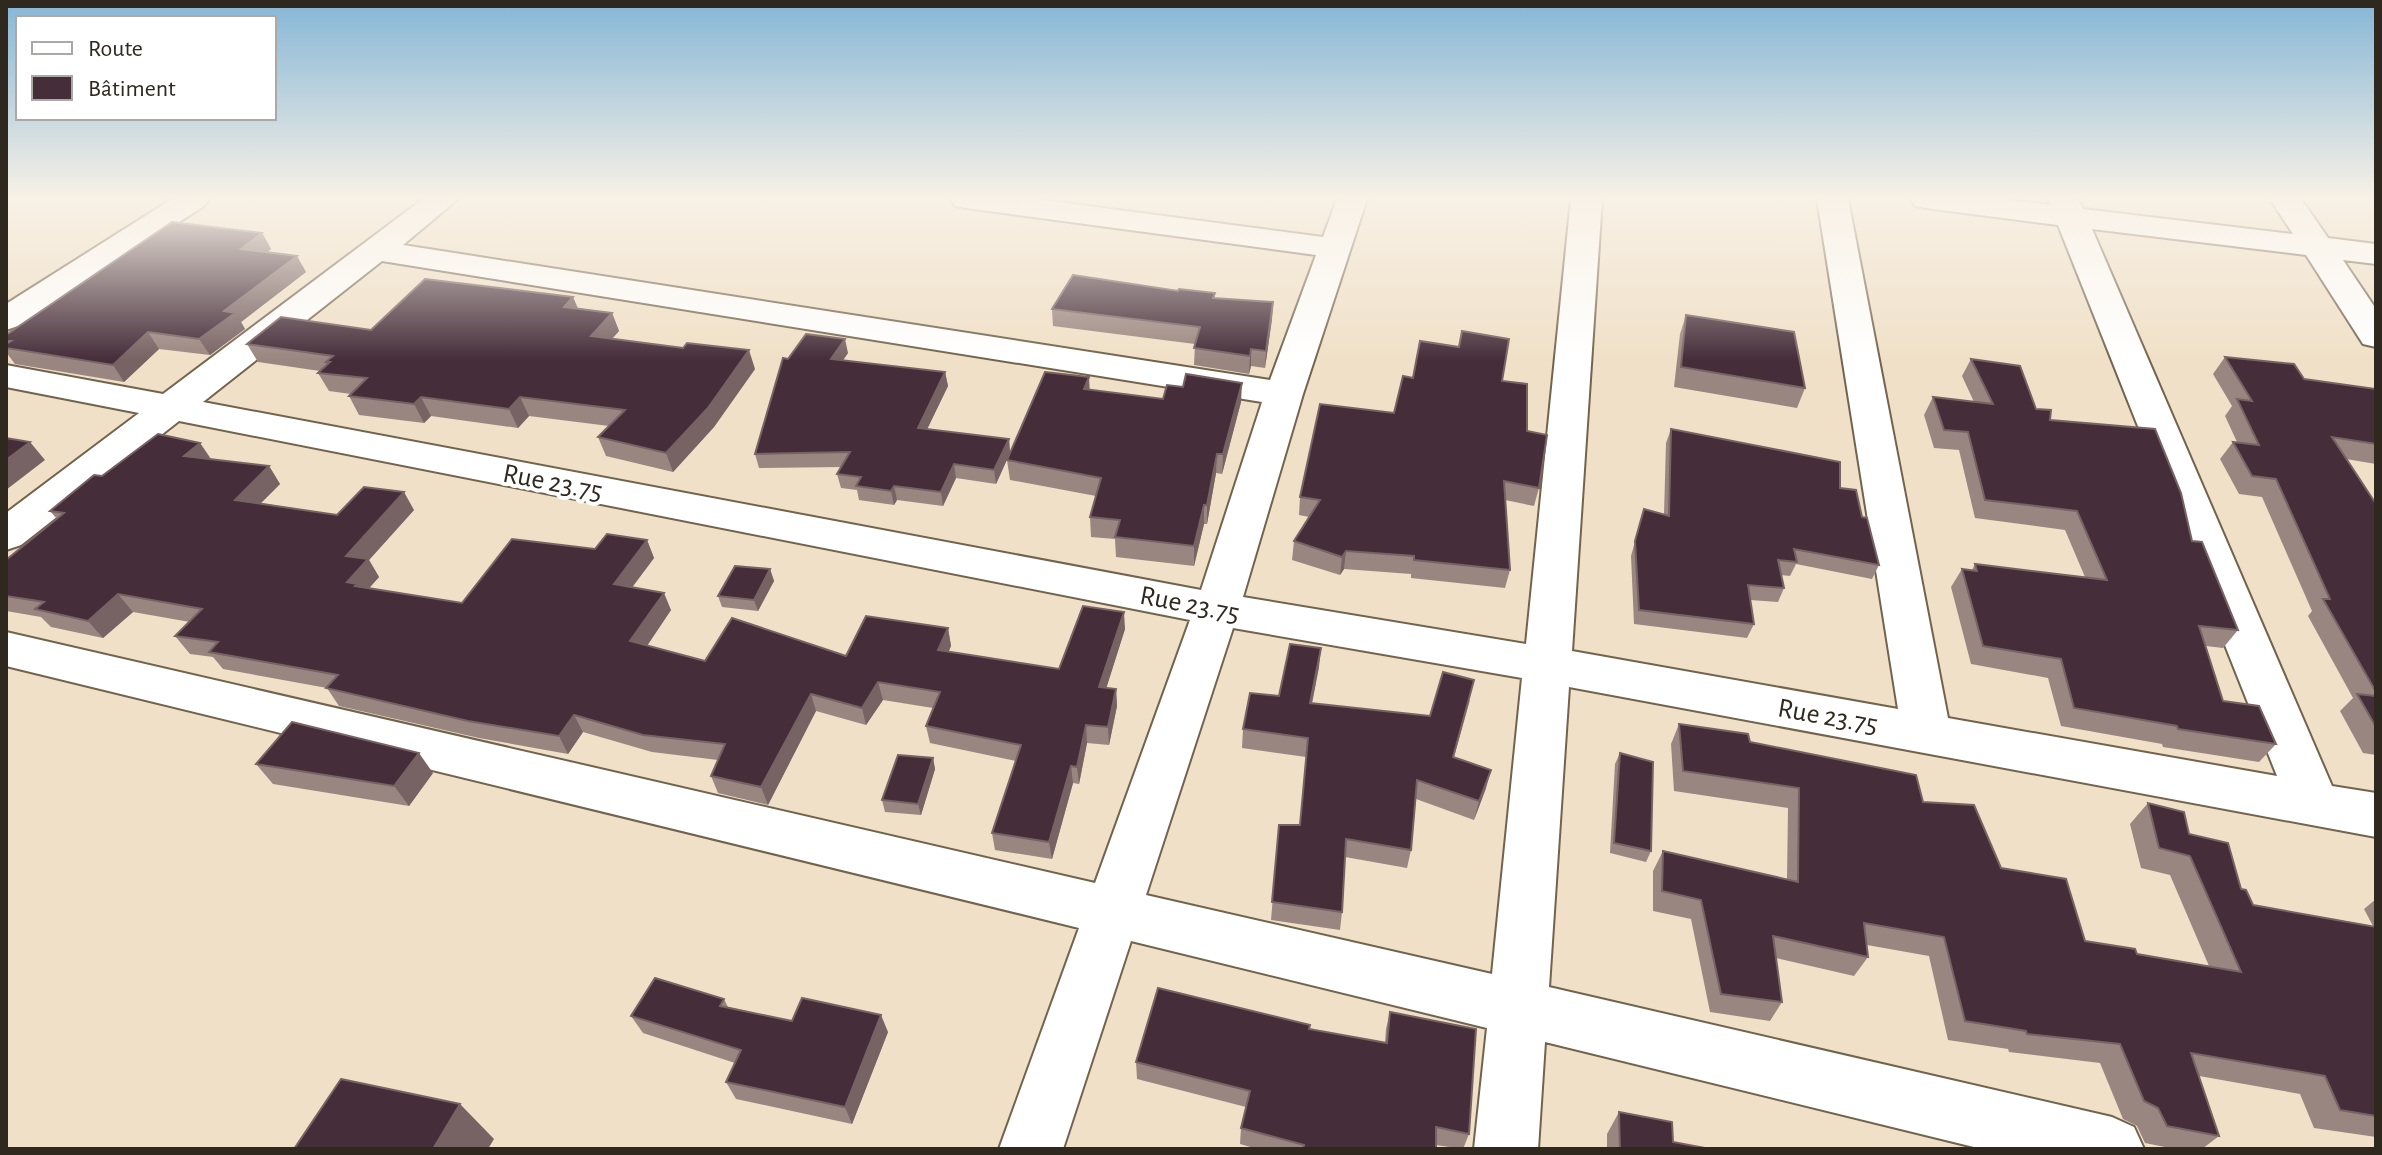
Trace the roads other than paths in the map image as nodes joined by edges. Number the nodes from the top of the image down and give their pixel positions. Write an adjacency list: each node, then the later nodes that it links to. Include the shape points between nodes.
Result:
1 (109, 253): 9 (street)
2 (370, 253): 13 (street)
3 (392, 253): 12 (street)
4 (1332, 253): 12 (street)
5 (1582, 253): 17 (street)
6 (1842, 253): 18 (street)
7 (2085, 253): 19 (street)
8 (2321, 253): 10 (street)
9 (6, 319)
10 (2376, 336)
11 (6, 376): 13 (street, Rue 23.75)
12 (1284, 394): 15 (street)
13 (173, 408): 14 (street); 15 (street, Rue 23.75)
14 (6, 535)
15 (1217, 609): 17 (street, Rue 23.75); 21 (street)
16 (6, 649): 21 (street)
17 (1548, 665): 18 (street, Rue 23.75); 22 (street)
18 (1926, 733): 19 (street, Rue 23.75)
19 (2314, 803): 20 (street, Rue 23.75)
20 (2376, 815)
21 (1114, 913): 22 (street); 24 (street)
22 (1518, 1006): 23 (street); 25 (street)
23 (1983, 1133): 26 (street)
24 (1031, 1149)
25 (1506, 1149)
26 (2112, 1149)

